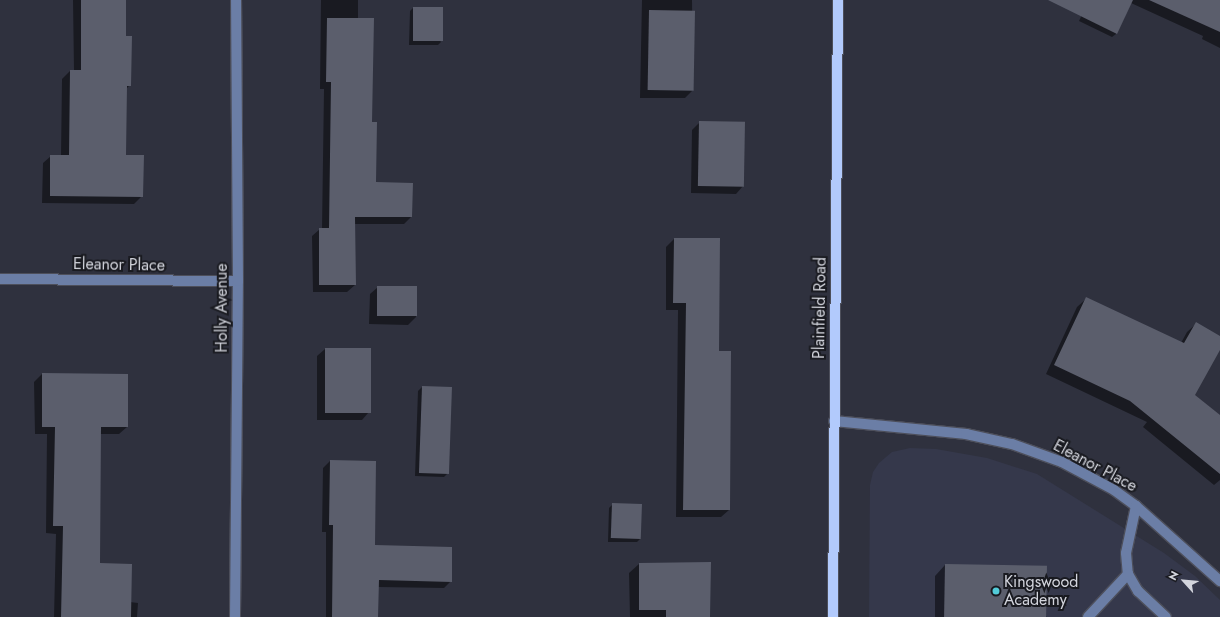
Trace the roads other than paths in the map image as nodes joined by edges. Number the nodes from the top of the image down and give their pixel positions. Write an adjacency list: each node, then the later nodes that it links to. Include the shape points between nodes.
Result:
1 (236, 0): 4 (street, Holly Avenue)
2 (838, 0): 5 (main road, Plainfield Road)
3 (0, 279): 4 (street, Eleanor Place)
4 (238, 281): 9 (street, Holly Avenue)
5 (834, 422): 6 (street, Eleanor Place, via 966,434 1012,444 1062,462 1114,490); 10 (main road, Plainfield Road)
6 (1136, 506): 7 (street, via 1126,554); 8 (street, Eleanor Place)
7 (1128, 574): 11 (street); 12 (street, via 1138,591)
8 (1220, 581)
9 (235, 617)
10 (833, 617)
11 (1088, 617)
12 (1166, 617)

